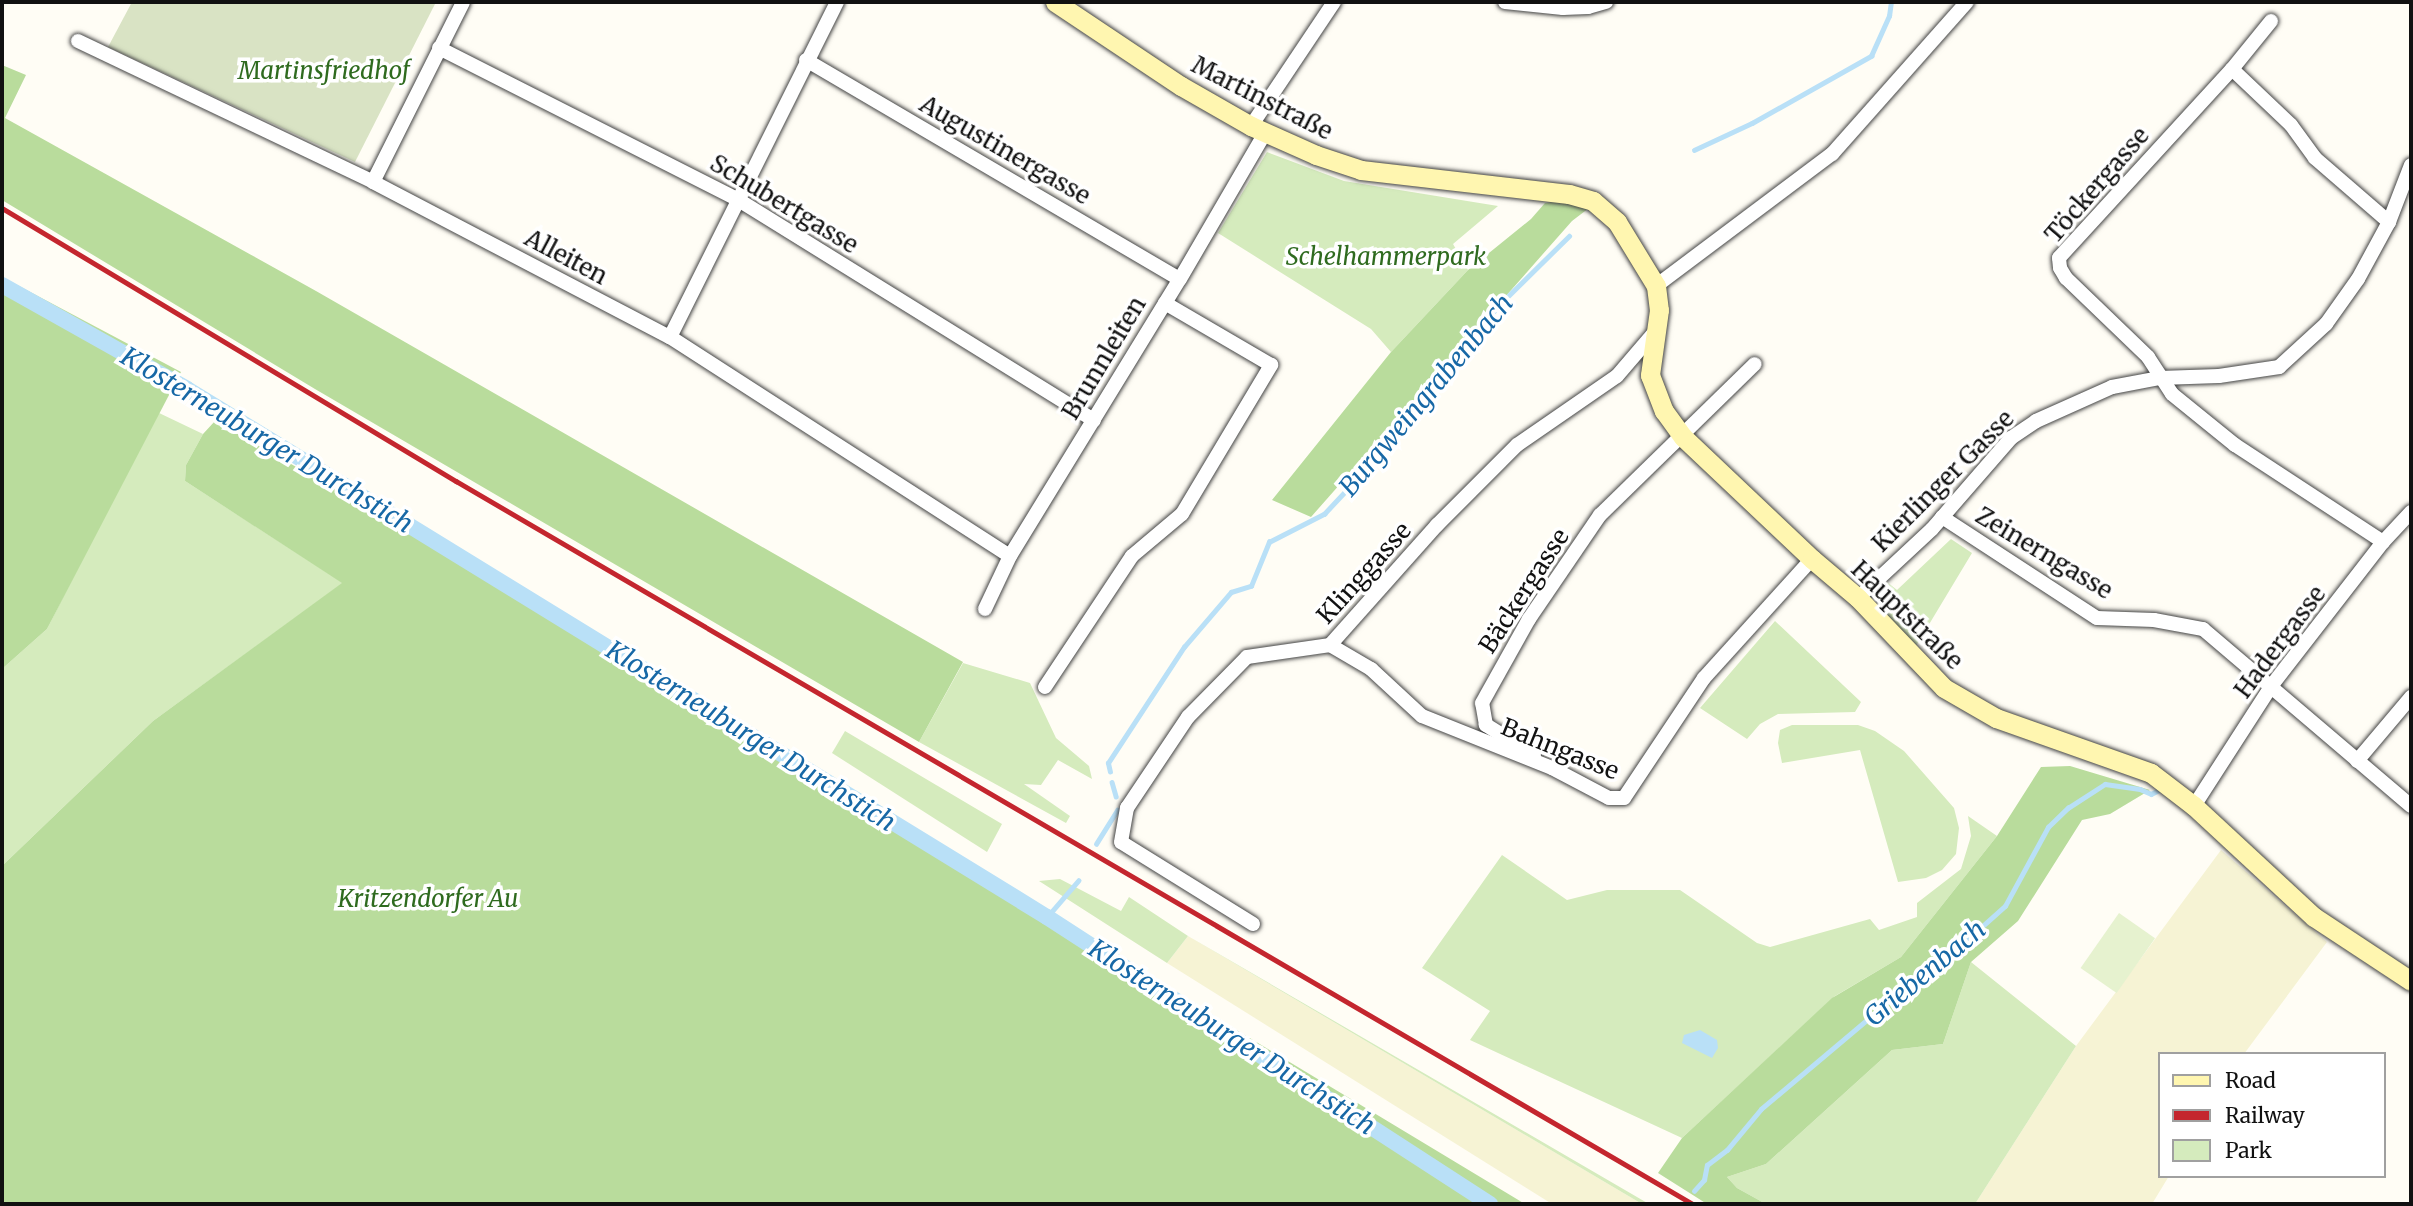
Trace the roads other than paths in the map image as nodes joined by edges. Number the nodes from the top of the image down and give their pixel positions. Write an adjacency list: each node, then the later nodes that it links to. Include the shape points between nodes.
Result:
1 (463, 2): 10 (street)
2 (837, 2): 11 (street)
3 (1055, 2): 13 (main road, Martinstraße, via 1181,86)
4 (1334, 2): 13 (street, Brunnleiten)
5 (1505, 2): 6 (street, via 1563,8)
6 (1606, 2)
7 (1968, 2): 20 (street, via 1832,154)
8 (2270, 21): 12 (street, Töckergasse)
9 (78, 41): 15 (street, Alleiten)
10 (439, 48): 15 (street); 16 (street, Schubertgasse)
11 (806, 60): 16 (street); 19 (street, Augustinergasse)
12 (2232, 69): 18 (street, via 2291,125 2315,158); 25 (street, Töckergasse, via 2059,258 2066,278 2148,357)
13 (1258, 129): 17 (main road, Martinstraße, via 1361,170 1569,194); 19 (street, Brunnleiten)
14 (2411, 165): 18 (street, Kierlinger Gasse)
15 (373, 182): 23 (street, Alleiten)
16 (737, 199): 23 (street); 26 (street, Schubertgasse)
17 (1593, 201): 20 (main road, Hauptstraße, via 1636,247)
18 (2389, 222): 25 (street, Kierlinger Gasse, via 2358,279 2326,324 2279,367)
19 (1180, 279): 21 (street, Brunnleiten)
20 (1656, 286): 22 (main road, Hauptstraße, via 1659,310)
21 (1165, 303): 26 (street, Brunnleiten); 37 (street, via 1270,365 1182,514 1132,556)
22 (1653, 334): 27 (main road, Hauptstraße, via 1650,375 1664,411); 35 (street, Klinggasse, via 1616,376 1517,445 1437,525)
23 (670, 337): 31 (street, Alleiten)
24 (1755, 364): 27 (street, Bäckergasse)
25 (2160, 378): 29 (street, Kierlinger Gasse, via 2112,387 2036,421 2011,438); 30 (street, via 2172,394 2235,445)
26 (1094, 420): 31 (street, Brunnleiten)
27 (1682, 437): 32 (main road, Hauptstraße); 40 (street, Bäckergasse, via 1600,515 1529,619 1482,703 1486,724)
28 (2411, 512): 30 (street, Hadergasse)
29 (1942, 517): 33 (street, Kierlinger Gasse); 36 (street, Zeinerngasse, via 2097,618 2154,620 2203,629)
30 (2384, 542): 36 (street, Hadergasse)
31 (1010, 556): 34 (street, Brunnleiten)
32 (1812, 559): 33 (main road, Hauptstraße); 40 (street, Bahngasse, via 1704,678 1624,798 1609,798)
33 (1858, 598): 41 (main road, Hauptstraße, via 1944,688 1996,718 2151,773)
34 (985, 609)
35 (1330, 645): 40 (street, Bahngasse, via 1371,669 1422,716); 43 (street, Klinggasse, via 1247,657 1188,717 1127,808 1122,842)
36 (2272, 685): 39 (street, Zeinerngasse); 41 (street, Hadergasse)
37 (1045, 687)
38 (2411, 698): 39 (street)
39 (2357, 761): 42 (street, Zeinerngasse)
40 (1552, 768)
41 (2194, 806): 44 (main road, Hauptstraße, via 2314,917)
42 (2411, 806)
43 (1253, 925)
44 (2411, 981)

